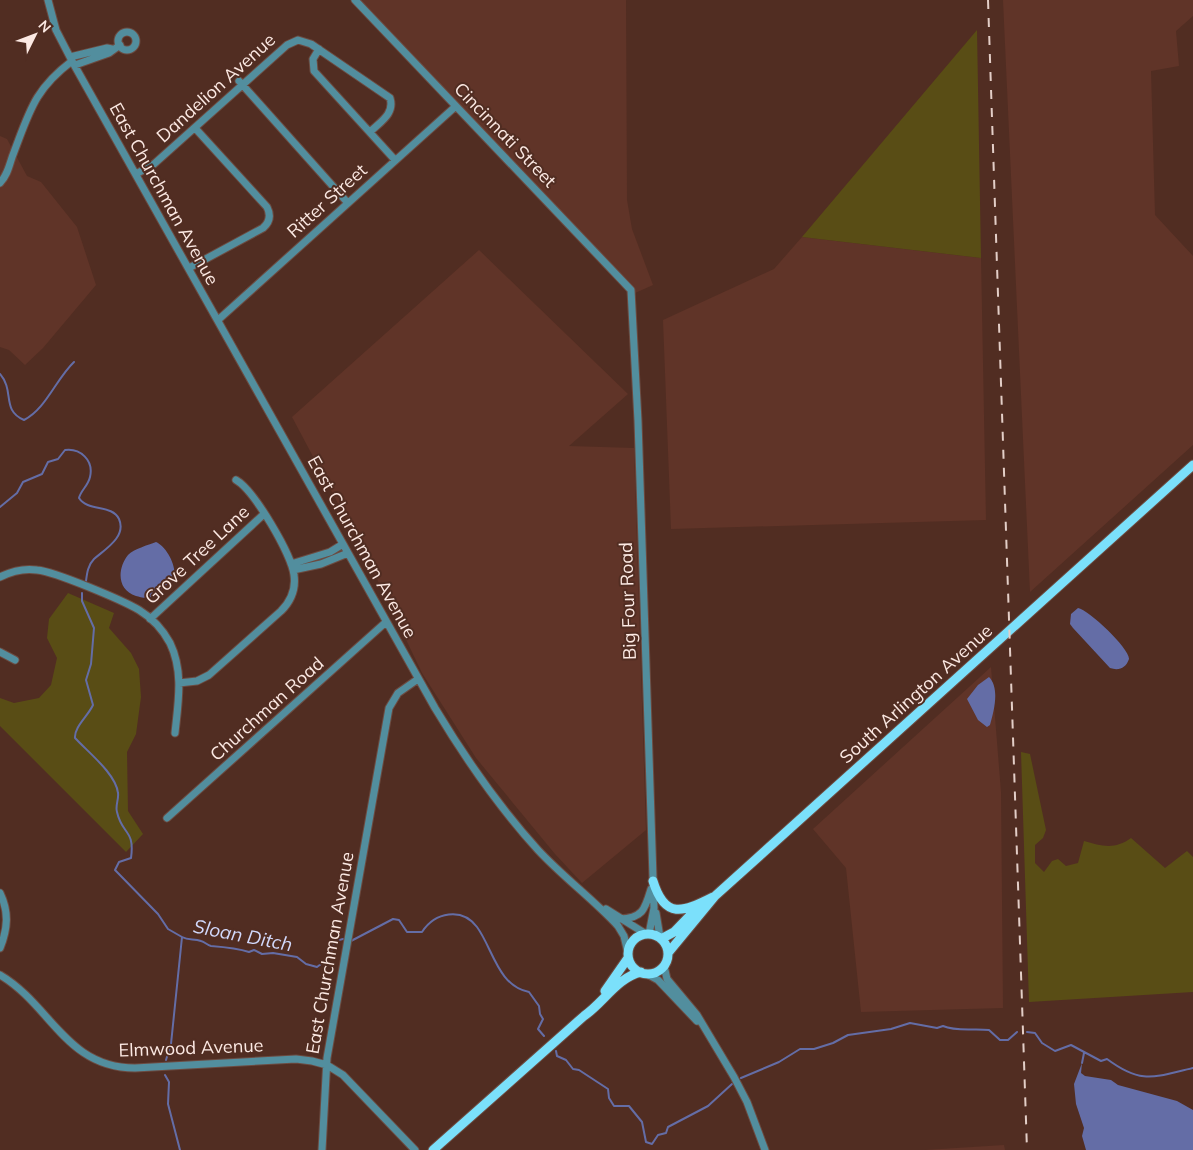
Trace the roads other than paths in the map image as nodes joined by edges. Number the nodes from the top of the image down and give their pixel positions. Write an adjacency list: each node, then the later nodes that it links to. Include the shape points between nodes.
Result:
1 (48, 0): 5 (street, East Churchman Avenue, via 56,30)
2 (355, 0): 7 (street, Cincinnati Street)
3 (120, 45): 5 (street)
4 (319, 49): 6 (street, Dandelion Avenue, via 307,41 291,42); 9 (street, via 313,59 314,71); 9 (street, Dandelion Avenue, via 390,98 390,113)
5 (72, 61): 11 (street, East Churchman Avenue); 12 (street, via 37,95 10,161 8,174)
6 (240, 83): 8 (street, Dandelion Avenue); 13 (street)
7 (456, 106): 10 (street, Ritter Street); 15 (street, Cincinnati Street)
8 (195, 128): 11 (street, Dandelion Avenue, via 154,164); 14 (street, via 267,207 269,218 263,228)
9 (370, 132): 10 (street)
10 (395, 160): 13 (street, Ritter Street)
11 (136, 174): 14 (street, East Churchman Avenue)
12 (0, 183)
13 (347, 202): 16 (street, Ritter Street)
14 (189, 268): 16 (street, East Churchman Avenue)
15 (632, 292): 33 (street, Big Four Road)
16 (218, 320): 20 (street, East Churchman Avenue)
17 (1193, 464): 35 (main road, South Arlington Avenue)
18 (236, 480): 19 (street, via 252,494)
19 (264, 514): 22 (street); 24 (street, Grove Tree Lane)
20 (343, 544): 21 (street, East Churchman Avenue); 22 (street)
21 (348, 553): 22 (street, via 321,564); 25 (street, East Churchman Avenue)
22 (292, 567): 29 (street, via 294,588 289,600 206,677)
23 (0, 577): 24 (street, via 26,569 51,573 129,605)
24 (150, 619): 29 (street, via 170,643 178,666)
25 (386, 622): 28 (street, East Churchman Avenue); 31 (street, Churchman Road)
26 (0, 652): 27 (street)
27 (15, 660)
28 (418, 678): 32 (street, via 490,791); 49 (street, East Churchman Avenue, via 398,693 389,708)
29 (179, 683): 30 (street)
30 (175, 733)
31 (167, 818)
32 (567, 879): 38 (street); 43 (street, via 618,926)
33 (653, 881): 36 (main road, via 660,900 670,908 688,908); 37 (street, Big Four Road); 38 (street, via 640,913 632,918)
34 (0, 893): 41 (street, via 7,921)
35 (715, 896): 36 (main road); 42 (main road, South Arlington Avenue)
36 (704, 901): 40 (main road, via 674,932)
37 (654, 908): 39 (street, Big Four Road); 40 (street, Big Four Road)
38 (620, 918): 39 (street)
39 (647, 934): 40 (main road); 43 (main road, via 632,942)
40 (661, 938): 42 (main road)
41 (0, 948)
42 (668, 953): 44 (main road)
43 (628, 955): 45 (main road, via 633,967); 47 (main road, via 618,975)
44 (664, 966): 45 (main road, via 657,972); 48 (street, via 667,979 691,1007)
45 (644, 973): 47 (main road, via 625,978); 48 (street, via 658,980)
46 (0, 975): 49 (street, Elmwood Avenue, via 20,989 76,1048 109,1066 135,1068 296,1059)
47 (584, 1016): 52 (main road)
48 (704, 1029): 53 (street, via 739,1086)
49 (326, 1065): 50 (street, East Churchman Avenue); 51 (street, via 348,1080)
50 (322, 1150)
51 (415, 1150)
52 (432, 1150)
53 (765, 1150)

